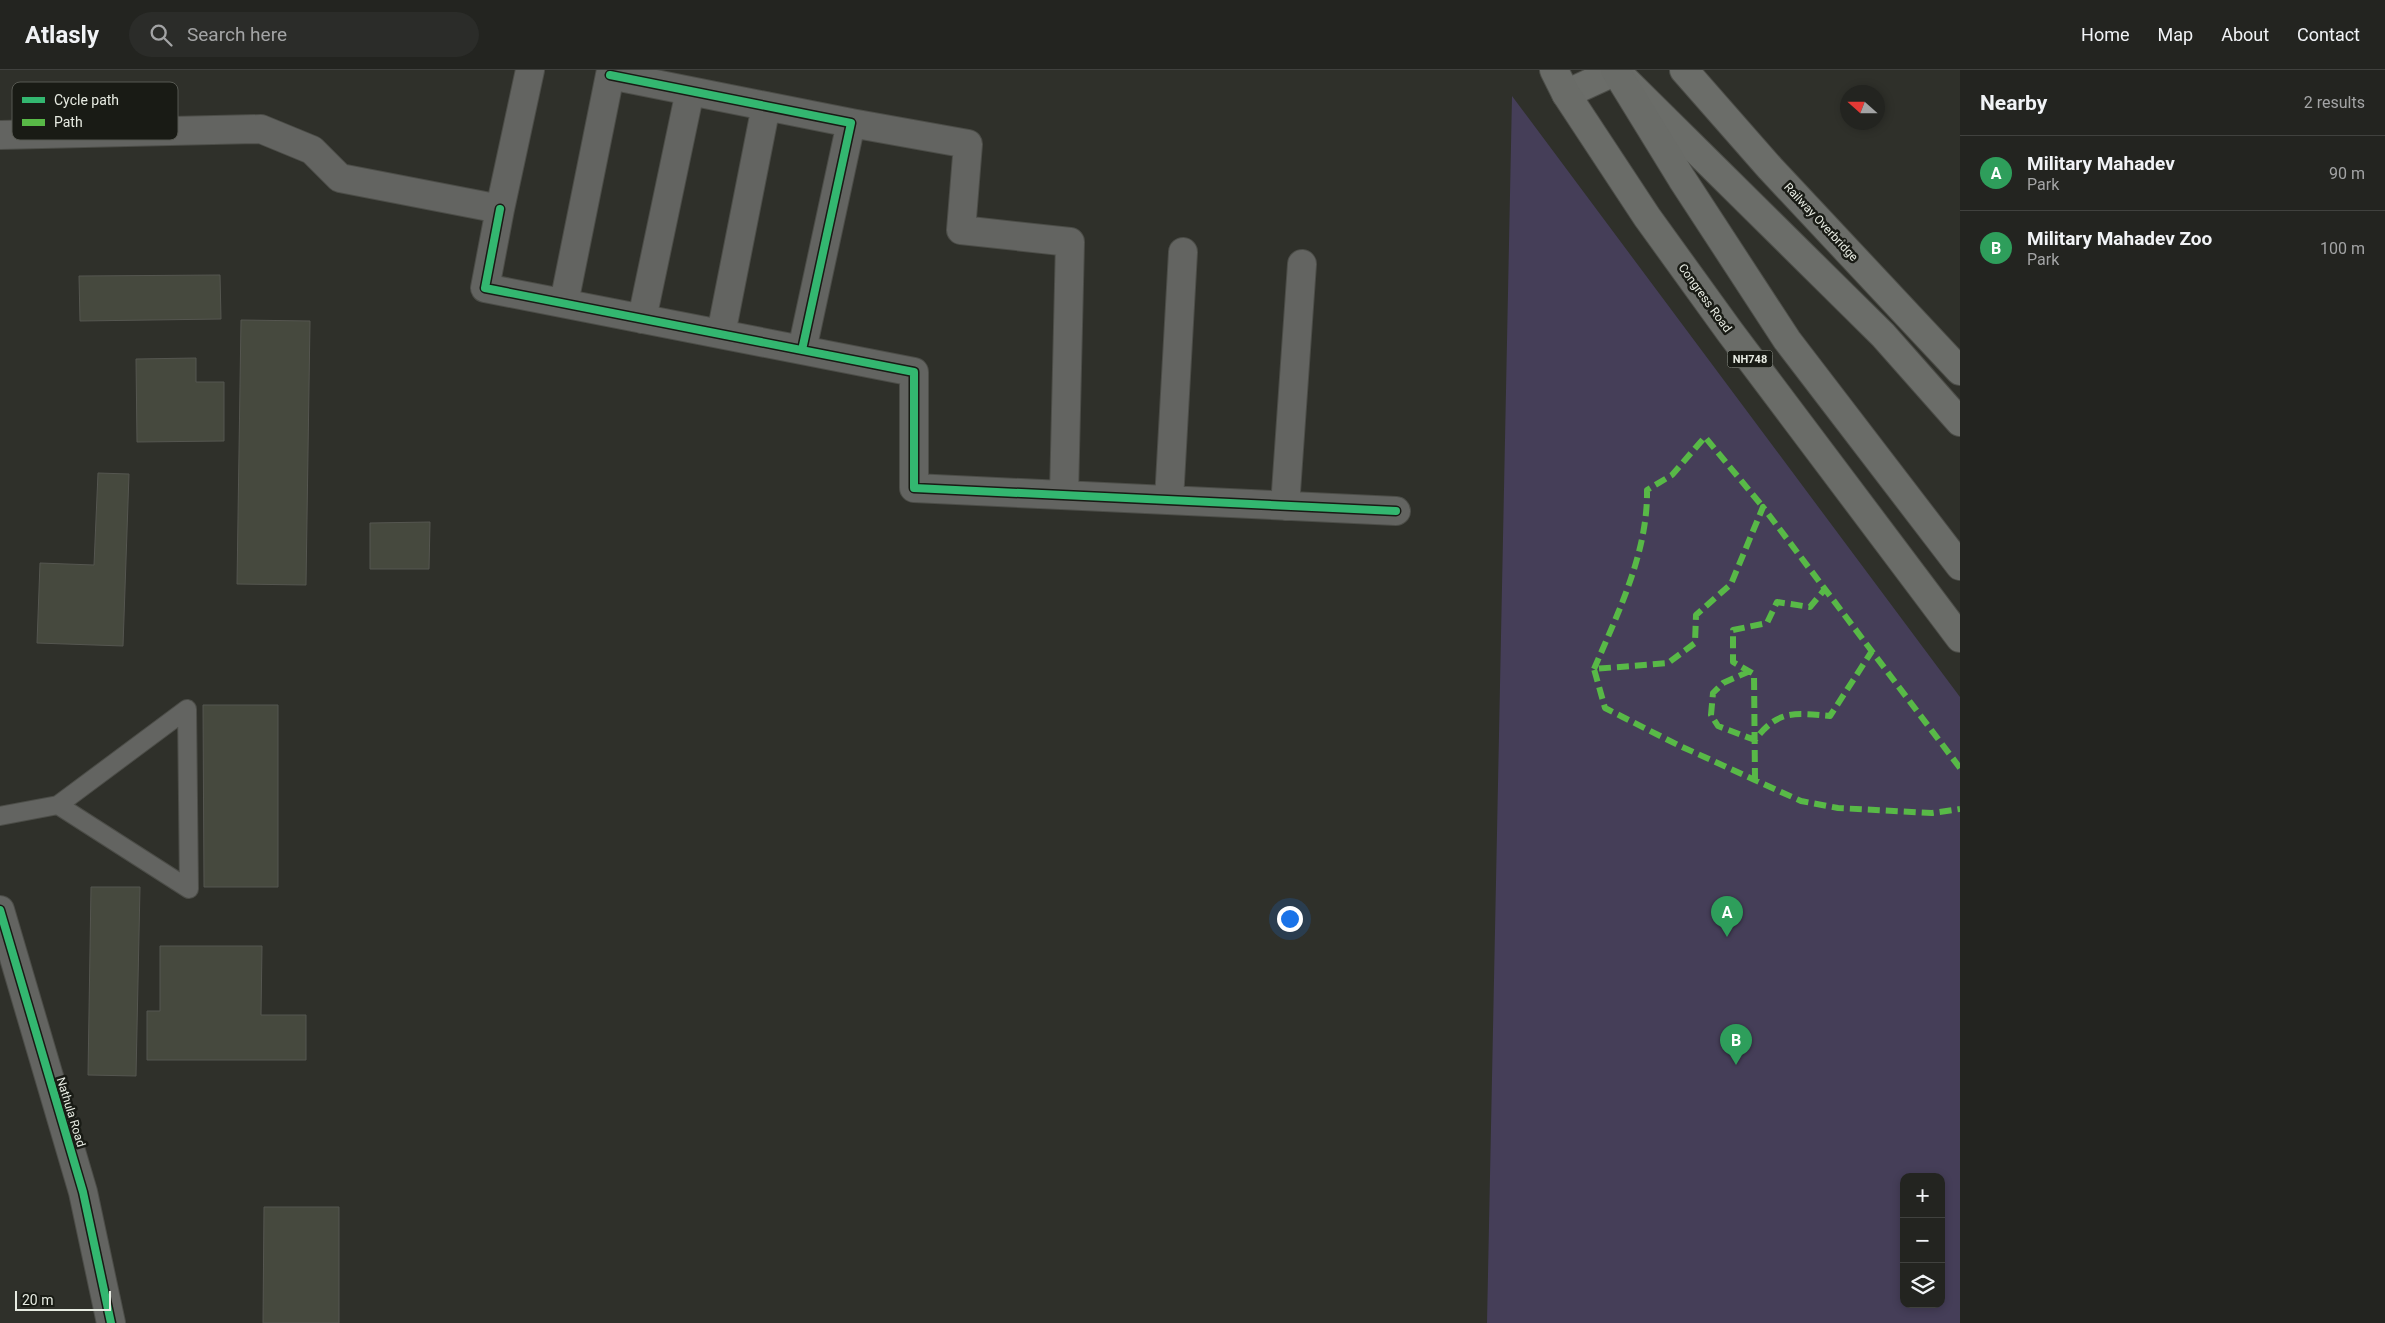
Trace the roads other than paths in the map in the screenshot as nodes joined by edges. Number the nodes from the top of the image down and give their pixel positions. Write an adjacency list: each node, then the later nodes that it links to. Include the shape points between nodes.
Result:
1 (530, 70): 11 (street)
2 (1554, 70): 7 (highway, Congress Road / NH748)
3 (1684, 70): 18 (main road, Railway Overbridge, via 1770,168)
4 (1616, 71): 7 (main road); 19 (main road, via 1882,335); 24 (highway, NH748, via 1787,340)
5 (611, 73): 6 (street); 14 (street)
6 (690, 91): 8 (street); 15 (street)
7 (1566, 94): 25 (highway, Congress Road / NH748, via 1647,217 1730,332)
8 (766, 106): 9 (street); 16 (street)
9 (851, 122): 17 (street); 20 (street, via 968,144 961,230 1070,242)
10 (178, 131): 11 (street, via 261,129 312,150 340,178)
11 (500, 209): 14 (street, via 485,288)
12 (1183, 252): 21 (street)
13 (1302, 264): 22 (street)
14 (564, 303): 15 (street)
15 (642, 319): 16 (street)
16 (722, 334): 17 (street)
17 (802, 350): 20 (street, via 914,372 914,488)
18 (1960, 371)
19 (1960, 422)
20 (1064, 495): 21 (street)
21 (1169, 500): 22 (street)
22 (1285, 506): 23 (street)
23 (1396, 511)
24 (1960, 566)
25 (1960, 638)
26 (58, 805): 26 (lane, via 149,737 187,709 189,889); 27 (lane)
27 (0, 816)
28 (0, 910): 29 (street, Nathula Road)
29 (7, 957): 30 (street, Nathula Road, via 83,1192)
30 (111, 1323)

